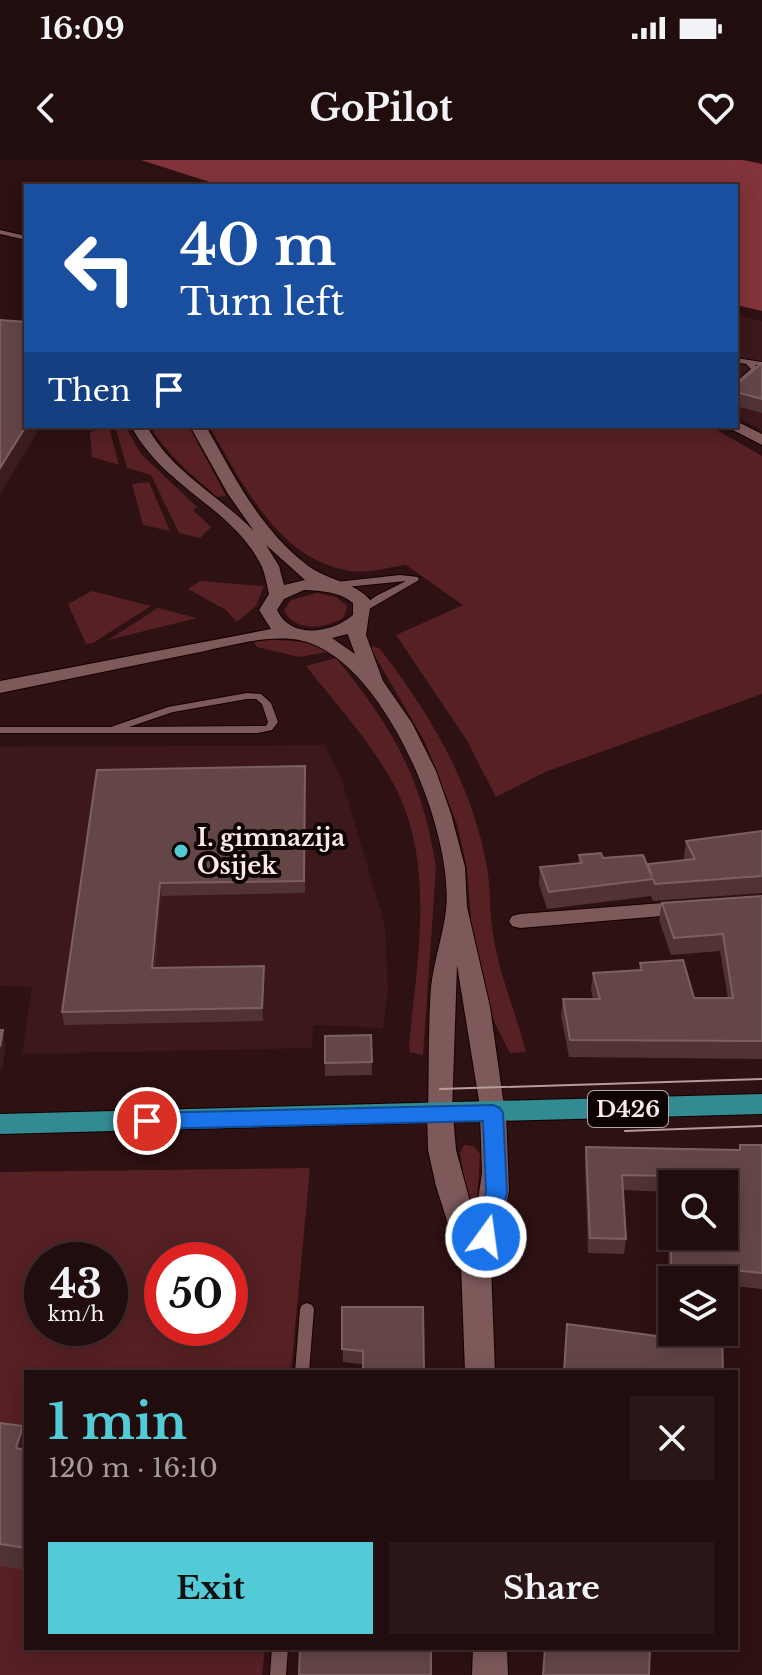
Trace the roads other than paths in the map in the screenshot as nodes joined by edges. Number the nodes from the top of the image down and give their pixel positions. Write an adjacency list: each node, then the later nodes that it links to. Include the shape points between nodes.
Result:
1 (0, 232): 2 (lane)
2 (24, 238)
3 (738, 361): 4 (lane)
4 (749, 364): 5 (lane); 6 (lane, via 755,369)
5 (762, 364)
6 (738, 384)
7 (738, 427): 10 (street)
8 (140, 428): 12 (street, via 156,454 223,510 254,544 274,573)
9 (199, 428): 11 (street, via 249,517 294,566)
10 (762, 440)
11 (329, 585): 12 (street, via 303,585); 13 (street, via 355,595); 13 (lane, via 415,579 379,598)
12 (273, 602): 14 (street, via 276,625); 16 (street, via 252,619)
13 (360, 616): 15 (street, via 346,629); 17 (street, via 357,635)
14 (294, 633): 15 (street); 16 (street)
15 (316, 636): 17 (street)
16 (161, 655): 18 (street)
17 (374, 681): 22 (street, via 426,771 454,867)
18 (0, 687)
19 (0, 730): 20 (lane)
20 (112, 730): 20 (lane, via 258,730 273,722 258,696 171,709)
21 (711, 906): 23 (street)
22 (456, 907): 25 (street); 26 (street, via 443,985)
23 (520, 921)
24 (762, 1104): 25 (main road, D426)
25 (493, 1113): 26 (main road, D426); 28 (main road, via 495,1204)
26 (440, 1114): 27 (main road, D426); 28 (main road, via 450,1186)
27 (0, 1124)
28 (476, 1265): 31 (main road)
29 (307, 1309): 30 (lane)
30 (302, 1370)
31 (480, 1370)
32 (280, 1650): 34 (lane)
33 (490, 1650): 35 (main road)
34 (278, 1675)
35 (490, 1675)

